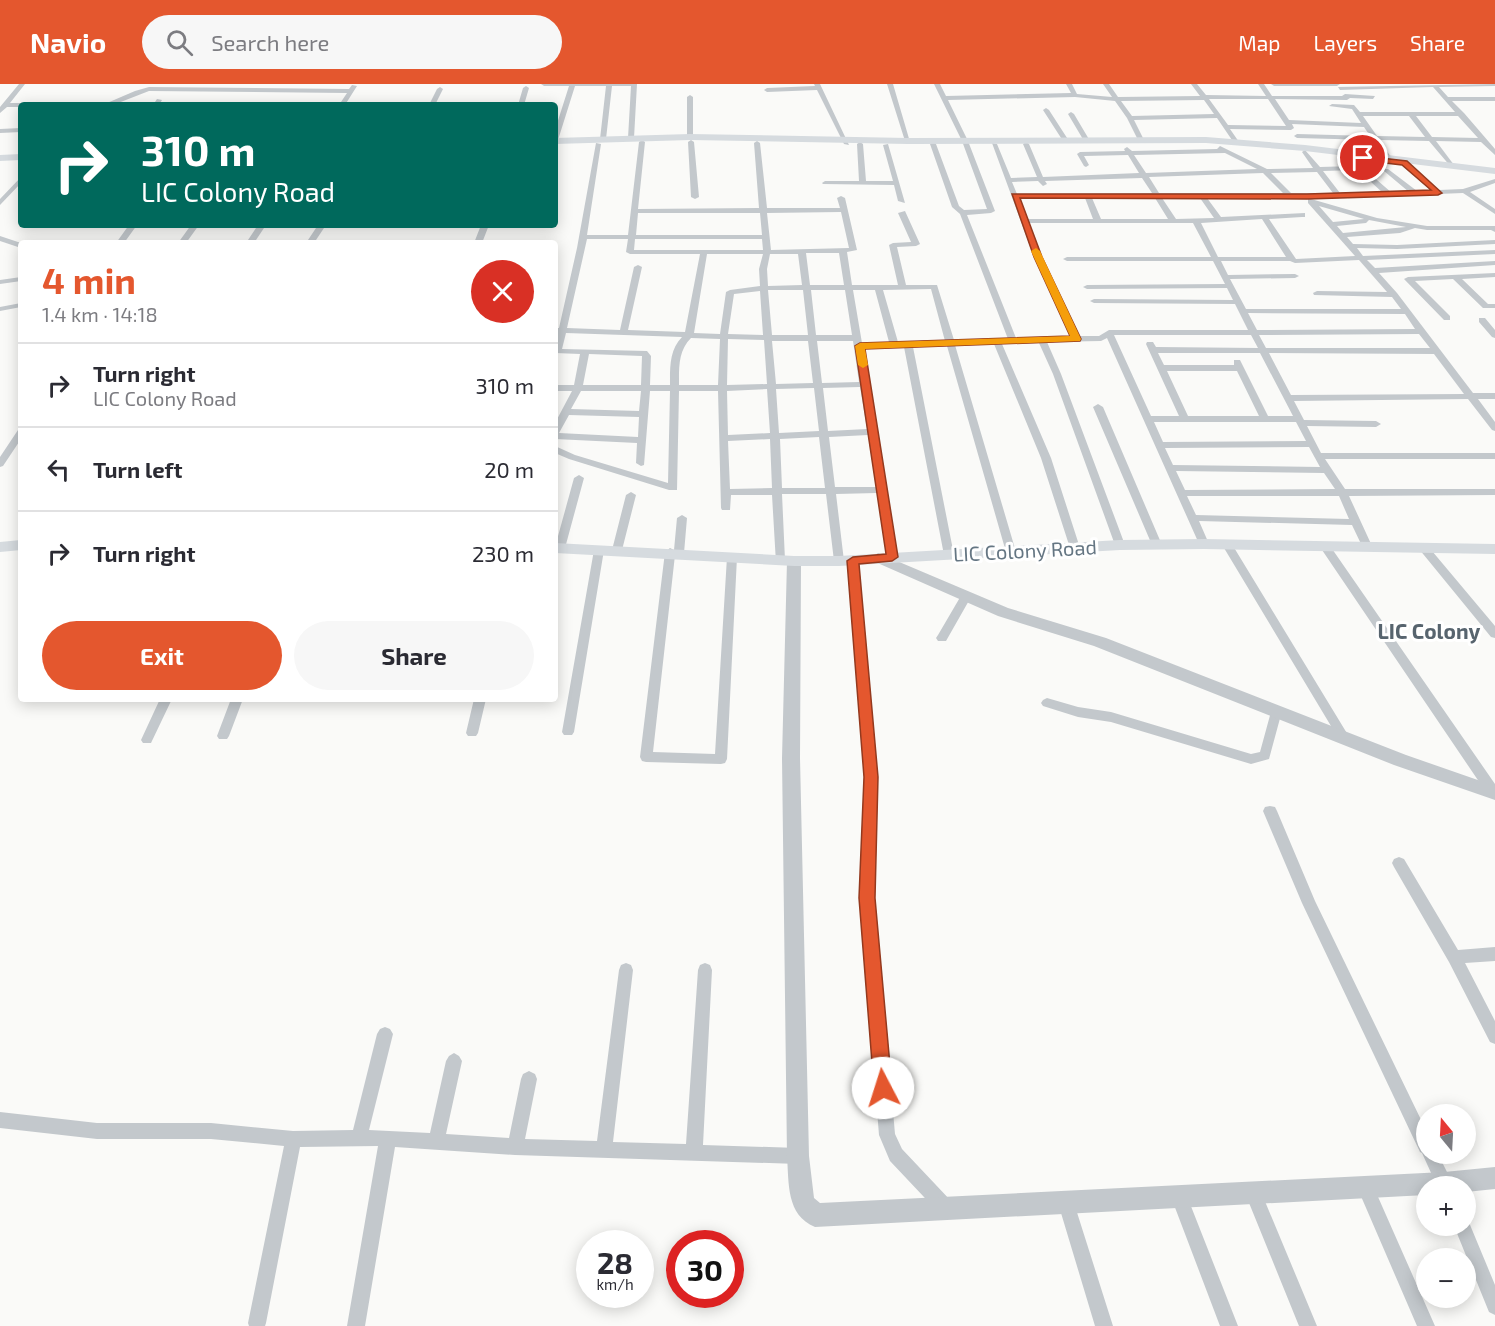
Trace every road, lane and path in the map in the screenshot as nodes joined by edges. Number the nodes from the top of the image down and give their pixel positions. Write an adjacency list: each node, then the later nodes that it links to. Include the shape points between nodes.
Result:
1 (21, 84): 36 (street)
2 (356, 84): 21 (street)
3 (544, 84): 4 (street)
4 (573, 84): 5 (street); 54 (street)
5 (609, 84): 56 (street, via 634,84); 61 (street)
6 (890, 84): 62 (street)
7 (937, 84): 27 (street)
8 (1069, 84): 22 (street)
9 (1106, 84): 29 (street)
10 (1194, 84): 28 (street)
11 (1261, 84): 24 (street)
12 (1274, 84): 14 (street)
13 (1495, 84): 15 (street)
14 (1338, 85): 15 (street); 25 (street)
15 (1434, 85): 30 (street)
16 (818, 86): 20 (street); 68 (street)
17 (143, 87): 21 (street); 32 (street)
18 (526, 88): 35 (street)
19 (440, 89): 34 (street)
20 (767, 90)
21 (351, 91): 33 (street)
22 (1075, 95): 27 (street); 29 (street)
23 (690, 97): 59 (street)
24 (1269, 97): 25 (street); 28 (street); 39 (street)
25 (1346, 97): 26 (street); 40 (street)
26 (1373, 97)
27 (944, 98): 69 (street)
28 (1204, 98): 29 (street); 38 (street)
29 (1115, 99): 48 (street)
30 (1448, 99): 31 (street); 46 (street)
31 (1495, 99)
32 (114, 102)
33 (344, 102)
34 (434, 102)
35 (522, 102)
36 (5, 105): 37 (street); 42 (street)
37 (18, 105)
38 (1211, 105): 39 (street); 47 (street)
39 (1276, 105): 40 (street); 49 (street)
40 (1354, 107): 44 (street)
41 (1046, 110): 63 (street)
42 (0, 111)
43 (1071, 114): 64 (street)
44 (1359, 114): 45 (street); 50 (street)
45 (1411, 114): 46 (street); 58 (street)
46 (1462, 114): 65 (street)
47 (1219, 116): 48 (street); 51 (street)
48 (1130, 118): 60 (street)
49 (1289, 125): 50 (street); 51 (street); 55 (street)
50 (1367, 125): 57 (street)
51 (1227, 126): 71 (street)
52 (18, 130): 53 (street)
53 (0, 131)
54 (558, 132)
55 (1297, 136): 57 (street); 80 (street)
56 (631, 138): 59 (main road); 61 (main road)
57 (1376, 138): 58 (street); 86 (street)
58 (1430, 139): 65 (street); 93 (street)
59 (691, 140): 67 (main road); 68 (main road); 73 (main road); 123 (street)
60 (1141, 140): 64 (main road); 70 (main road)
61 (600, 141): 66 (main road); 67 (main road); 147 (street)
62 (908, 141): 68 (main road); 69 (main road)
63 (1066, 141): 64 (main road); 69 (main road)
64 (1087, 141)
65 (1484, 141): 72 (street); 83 (street)
66 (558, 142)
67 (642, 142): 130 (street)
68 (847, 142): 73 (main road); 74 (main road)
69 (966, 142): 75 (main road); 76 (main road); 133 (street, via 991,211)
70 (1211, 142): 71 (main road); 79 (main road); 80 (main road); 81 (street)
71 (1236, 142): 80 (main road)
72 (1495, 142)
73 (757, 143): 128 (street)
74 (860, 144): 78 (main road); 109 (street)
75 (933, 144): 78 (main road); 133 (street, via 956,207)
76 (994, 144): 77 (main road); 105 (street)
77 (1026, 144): 79 (main road); 102 (street)
78 (885, 145): 110 (street)
79 (1126, 148): 81 (street); 82 (street); 100 (street)
80 (1305, 150): 84 (main road); 86 (main road); 96 (street)
81 (1226, 151): 88 (street)
82 (1094, 153): 90 (street); 92 (street, via 1079,155)
83 (1495, 153)
84 (1346, 156): 91 (main road); 94 (street)
85 (18, 157): 87 (main road)
86 (1388, 157): 93 (main road)
87 (0, 158)
88 (1242, 159): 89 (street); 98 (street)
89 (1183, 160)
90 (1098, 161)
91 (1404, 163): 99 (main road); 112 (street)
92 (1086, 165)
93 (1451, 165): 99 (main road)
94 (1360, 168): 96 (street); 104 (street)
95 (1102, 169): 101 (street)
96 (1319, 170): 98 (street); 121 (street)
97 (1386, 170): 103 (street)
98 (1265, 171): 100 (street); 120 (street)
99 (1495, 173)
100 (1144, 175): 101 (street); 118 (street)
101 (1106, 176): 102 (street)
102 (1041, 178): 105 (street); 116 (street)
103 (1397, 178): 104 (street); 113 (street)
104 (1371, 179): 114 (street)
105 (1010, 180): 115 (street)
106 (1495, 181): 111 (street)
107 (18, 182): 127 (street)
108 (825, 183): 109 (street)
109 (863, 183): 110 (street)
110 (897, 183): 126 (street)
111 (1464, 191): 112 (street); 131 (street)
112 (1438, 193): 113 (street)
113 (1416, 194): 114 (street)
114 (1390, 195): 122 (street)
115 (1015, 196): 116 (street); 139 (street)
116 (1049, 196): 117 (street)
117 (1088, 196): 118 (street); 140 (street)
118 (1157, 196): 119 (street); 142 (street)
119 (1202, 196): 120 (street); 137 (street)
120 (1290, 196): 125 (street)
121 (1340, 196): 122 (street); 125 (street)
122 (1351, 196): 136 (street)
123 (694, 197)
124 (842, 198): 129 (street)
125 (1309, 199): 136 (street); 143 (street)
126 (902, 201)
127 (0, 203)
128 (763, 210): 129 (street); 130 (street); 149 (street)
129 (844, 210): 157 (street, via 853,249)
130 (635, 211): 148 (street)
131 (1495, 212)
132 (902, 213): 178 (street, via 916,244 893,245)
133 (963, 213): 203 (street)
134 (1302, 215): 135 (street)
135 (1264, 217): 137 (street); 161 (street)
136 (1367, 217): 138 (street)
137 (1218, 219): 141 (street)
138 (1376, 220): 143 (street); 144 (street)
139 (1024, 221): 140 (street); 200 (street)
140 (1098, 221): 142 (street)
141 (1196, 221): 142 (street); 162 (street)
142 (1174, 222)
143 (1331, 224): 146 (street)
144 (1418, 226): 145 (street); 146 (street)
145 (1495, 230)
146 (1341, 235): 153 (street)
147 (585, 237): 148 (street); 189 (street)
148 (632, 237): 149 (street); 154 (street, via 630,252)
149 (766, 237): 155 (street)
150 (0, 238): 152 (street)
151 (1495, 242): 153 (street)
152 (18, 245)
153 (1350, 246): 159 (street)
154 (704, 252): 155 (street); 195 (street)
155 (767, 252): 156 (street); 174 (street)
156 (802, 252): 157 (street); 175 (street)
157 (843, 252): 176 (street)
158 (1495, 252): 159 (street)
159 (1359, 258): 161 (street); 165 (street)
160 (1068, 259): 162 (street)
161 (1291, 259): 162 (street)
162 (1218, 260): 167 (street)
163 (1495, 263): 165 (street)
164 (638, 267): 193 (street)
165 (1371, 271): 180 (street)
166 (1495, 275): 169 (street)
167 (1224, 276): 168 (street); 172 (street)
168 (1295, 276)
169 (1455, 277): 184 (street, via 1486,306); 187 (street, via 1408,279)
170 (18, 279): 171 (street)
171 (0, 282)
172 (1229, 286): 173 (street); 183 (street)
173 (1087, 287)
174 (764, 288): 175 (street); 197 (street, via 730,292); 199 (street)
175 (806, 288): 176 (street); 198 (street)
176 (847, 288): 177 (street); 204 (street)
177 (879, 288): 178 (street); 207 (street)
178 (903, 288): 205 (street, via 934,287)
179 (1317, 293): 180 (street)
180 (1394, 295): 186 (street)
181 (1094, 301): 183 (street)
182 (18, 306): 185 (street)
183 (1241, 306): 186 (street); 190 (street)
184 (1495, 306)
185 (0, 309)
186 (1407, 312): 192 (street)
187 (1447, 318)
188 (1482, 321): 196 (street)
189 (559, 330): 193 (street)
190 (1253, 331): 191 (street); 192 (street); 212 (street)
191 (1145, 332): 194 (street); 208 (street)
192 (1421, 332): 213 (street)
193 (623, 333): 195 (street)
194 (1109, 333): 200 (street, via 1101,338); 230 (street)
195 (689, 335): 197 (street); 221 (street, via 677,353)
196 (1495, 335)
197 (724, 336): 199 (street); 222 (street)
198 (812, 337): 199 (street); 204 (street); 217 (street)
199 (767, 338): 218 (street)
200 (1076, 339): 201 (street)
201 (1041, 340): 203 (street); 271 (street)
202 (998, 341): 203 (street); 205 (street); 277 (street, via 1046,458)
203 (1012, 341)
204 (859, 342): 207 (street); 216 (street)
205 (951, 343): 206 (street); 281 (street)
206 (908, 344): 207 (street); 283 (street)
207 (894, 345)
208 (1153, 350): 211 (street); 214 (street)
209 (558, 351): 210 (street)
210 (585, 351): 220 (street); 223 (street, via 644,353)
211 (1232, 351): 212 (street); 215 (street)
212 (1262, 351): 213 (street); 226 (street)
213 (1437, 351): 225 (street)
214 (1162, 368): 215 (street); 231 (street)
215 (1240, 368): 232 (street)
216 (866, 384): 217 (street); 237 (street)
217 (818, 385): 218 (street); 238 (street)
218 (772, 386): 222 (street); 240 (street)
219 (558, 388): 220 (street)
220 (578, 388): 223 (street); 228 (street)
221 (675, 388): 222 (street); 223 (street); 246 (street, via 673,488)
222 (722, 388): 242 (street)
223 (645, 389): 229 (street)
224 (1495, 396): 225 (street)
225 (1470, 397): 226 (street); 236 (street)
226 (1288, 399): 233 (street)
227 (1098, 407): 272 (street)
228 (567, 412): 229 (street); 235 (street)
229 (643, 414): 243 (street)
230 (1147, 419): 231 (street); 245 (street)
231 (1185, 419): 232 (street)
232 (1265, 419): 233 (street)
233 (1300, 421): 234 (street); 244 (street)
234 (1376, 424)
235 (558, 427)
236 (1495, 428)
237 (873, 432): 238 (street); 254 (street)
238 (824, 434): 240 (street); 256 (street)
239 (558, 436): 243 (street)
240 (775, 436): 242 (street); 255 (street)
241 (18, 437): 250 (street)
242 (724, 438): 257 (street)
243 (642, 440): 249 (street)
244 (1312, 444): 245 (street); 247 (street)
245 (1159, 445): 251 (street)
246 (558, 450)
247 (1318, 456): 248 (street); 252 (street)
248 (1495, 456)
249 (641, 463)
250 (0, 464)
251 (1170, 468): 252 (street); 260 (street)
252 (1327, 470): 258 (street)
253 (579, 478): 270 (street)
254 (882, 490): 256 (street); 285 (street)
255 (777, 491): 256 (street); 257 (street); 286 (street)
256 (831, 491): 287 (street)
257 (726, 492): 262 (street)
258 (1342, 492): 259 (street); 260 (street); 265 (street)
259 (1495, 492)
260 (1181, 493): 264 (street)
261 (631, 495): 280 (street)
262 (726, 508)
263 (682, 518): 282 (street)
264 (1193, 518): 265 (street); 267 (street)
265 (1355, 522): 273 (street)
266 (1226, 543): 267 (main road, LIC Colony Road); 268 (main road, LIC Colony Road); 299 (street)
267 (1204, 544): 272 (main road, LIC Colony Road)
268 (1324, 544): 273 (main road, LIC Colony Road); 301 (street)
269 (18, 545): 274 (main road)
270 (558, 545)
271 (1120, 545): 272 (main road, LIC Colony Road); 277 (main road, LIC Colony Road)
272 (1157, 545)
273 (1367, 546): 275 (main road, LIC Colony Road)
274 (0, 547)
275 (1423, 547): 278 (main road, LIC Colony Road); 289 (street)
276 (558, 548): 279 (main road, LIC Colony Road)
277 (1075, 548): 281 (main road, LIC Colony Road)
278 (1495, 549)
279 (599, 550): 280 (main road, LIC Colony Road); 296 (street)
280 (616, 550): 282 (main road, LIC Colony Road)
281 (1011, 552): 283 (main road, LIC Colony Road)
282 (674, 553): 284 (main road, LIC Colony Road); 284 (street, via 646,757 721,759)
283 (950, 555): 285 (main road, LIC Colony Road)
284 (732, 557): 286 (main road, LIC Colony Road)
285 (885, 558): 287 (main road, LIC Colony Road); 288 (street)
286 (787, 560): 287 (main road, LIC Colony Road); 321 (street)
287 (846, 561): 329 (street, via 871,777 867,898 887,1136 896,1155)
288 (966, 597): 290 (street); 295 (street, via 1100,642)
289 (1495, 634)
290 (942, 638)
291 (165, 702): 300 (street)
292 (236, 702): 298 (street)
293 (479, 702): 297 (street)
294 (1047, 703): 295 (street, via 1111,717 1251,759 1265,755)
295 (1276, 711): 299 (street)
296 (568, 732)
297 (472, 733)
298 (223, 736)
299 (1344, 738): 301 (street)
300 (147, 740)
301 (1494, 792)
302 (1270, 811): 313 (street, via 1309,903)
303 (1399, 863): 305 (street)
304 (1495, 954): 305 (street)
305 (1454, 957): 309 (street)
306 (626, 970): 319 (street)
307 (705, 970): 320 (street)
308 (385, 1034): 314 (street)
309 (1495, 1037)
310 (454, 1061): 317 (street)
311 (530, 1079): 318 (street)
312 (0, 1120): 316 (street, via 97,1131 221,1132)
313 (1416, 1125)
314 (359, 1138): 315 (street); 316 (street)
315 (388, 1138): 317 (street); 333 (street)
316 (293, 1139): 332 (street)
317 (437, 1140): 318 (street)
318 (515, 1147): 319 (street)
319 (604, 1148): 320 (street)
320 (694, 1152): 321 (street)
321 (798, 1156): 329 (street, via 802,1203 814,1215)
322 (1495, 1178): 323 (street)
323 (1476, 1181)
324 (1416, 1186): 325 (street)
325 (1365, 1187): 326 (street); 337 (street)
326 (1253, 1193): 327 (street); 336 (street)
327 (1179, 1197): 328 (street); 335 (street)
328 (1066, 1203): 329 (street); 334 (street)
329 (947, 1209)
330 (1466, 1236): 331 (street)
331 (1495, 1306)
332 (257, 1323)
333 (356, 1326)
334 (1104, 1326)
335 (1229, 1326)
336 (1308, 1326)
337 (1426, 1326)

